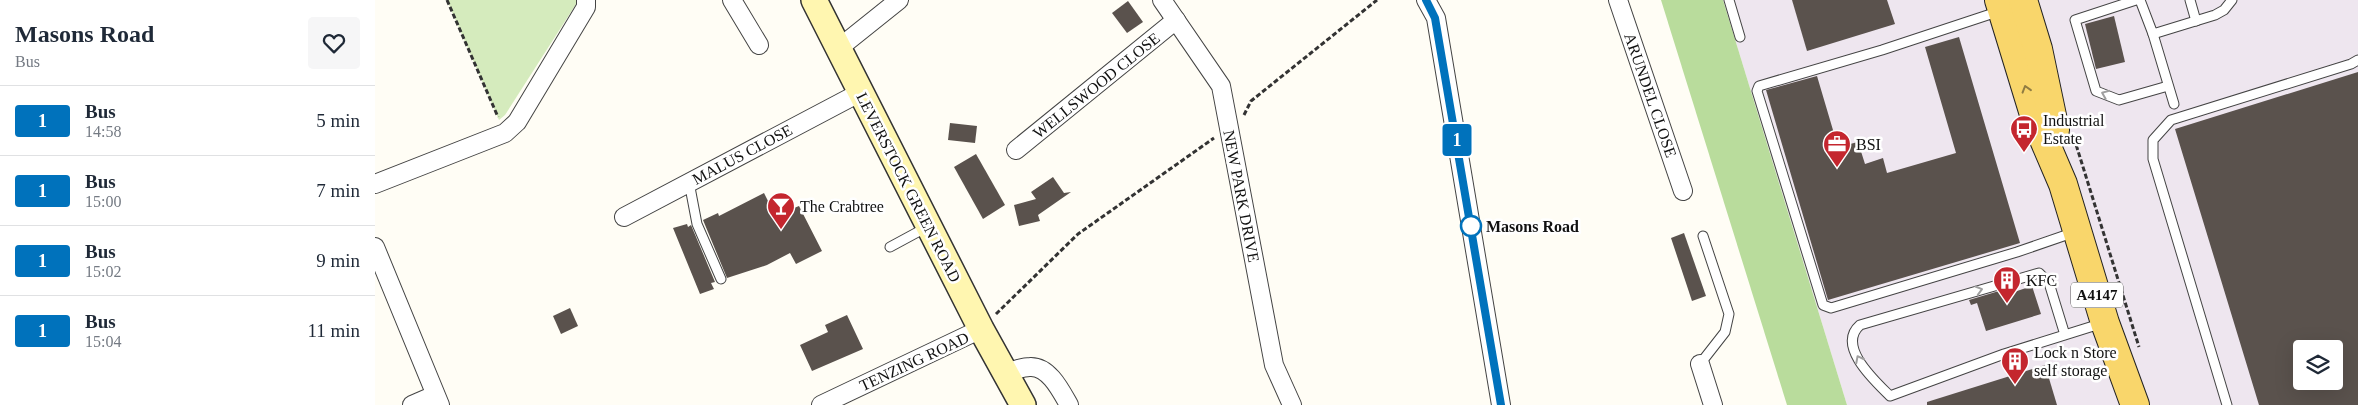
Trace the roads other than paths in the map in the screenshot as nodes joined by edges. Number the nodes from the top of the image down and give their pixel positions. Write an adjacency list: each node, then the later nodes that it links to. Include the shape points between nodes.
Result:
1 (586, 0): 26 (street, via 586,7 517,122 505,133)
2 (733, 0): 18 (street)
3 (814, 0): 19 (street, LEVERSTOCK GREEN ROAD)
4 (899, 0): 19 (street)
5 (1162, 0): 14 (street, NEW PARK DRIVE)
6 (1426, 0): 46 (street, via 1435,18)
7 (1618, 0): 27 (street, ARUNDEL CLOSE)
8 (1729, 0): 17 (lane)
9 (2136, 0): 21 (lane, one-way to 9, via 2119,100 2096,91 2075,20)
10 (2140, 0): 16 (lane)
11 (2190, 0): 15 (lane)
12 (2232, 0): 15 (lane, via 2225,10)
13 (2009, 3): 30 (main road, A4147, via 2036,121 2063,184); 30 (lane, via 1882,50 1759,86 1757,91 1823,306 1831,308)
14 (1176, 20): 24 (street, WELLSWOOD CLOSE); 45 (street, NEW PARK DRIVE, via 1221,86 1274,365)
15 (2196, 21): 16 (lane)
16 (2151, 30): 21 (lane)
17 (1741, 37)
18 (759, 45)
19 (839, 48): 22 (street, LEVERSTOCK GREEN ROAD)
20 (2358, 60): 49 (lane, via 2171,120 2153,140 2153,159)
21 (2168, 86): 23 (lane)
22 (861, 92): 25 (street, MALUS CLOSE); 29 (street, LEVERSTOCK GREEN ROAD)
23 (2174, 104)
24 (1016, 150)
25 (689, 182): 28 (street, MALUS CLOSE); 34 (lane, via 697,224)
26 (375, 184)
27 (1683, 191)
28 (624, 217)
29 (930, 225): 33 (lane); 36 (street, LEVERSTOCK GREEN ROAD)
30 (2078, 231): 35 (main road, A4147)
31 (1703, 236): 38 (lane, via 1729,314 1725,332)
32 (375, 247): 40 (street)
33 (890, 247)
34 (721, 279)
35 (2105, 323): 37 (lane); 48 (main road, A4147)
36 (981, 329): 39 (street, LEVERSTOCK GREEN ROAD); 42 (street, TENZING ROAD)
37 (2065, 335): 37 (lane, one-way to 37, via 1890,396 1857,359 1852,337 1860,326 2039,273 2049,283)
38 (1700, 364): 47 (street)
39 (1006, 372): 43 (street, LEVERSTOCK GREEN ROAD); 44 (street, via 1031,367 1042,370)
40 (438, 400): 41 (street)
41 (411, 405)
42 (821, 405)
43 (1023, 405)
44 (1069, 405)
45 (1292, 405)
46 (1501, 405)
47 (1713, 405)
48 (2135, 405)
49 (2227, 405)

